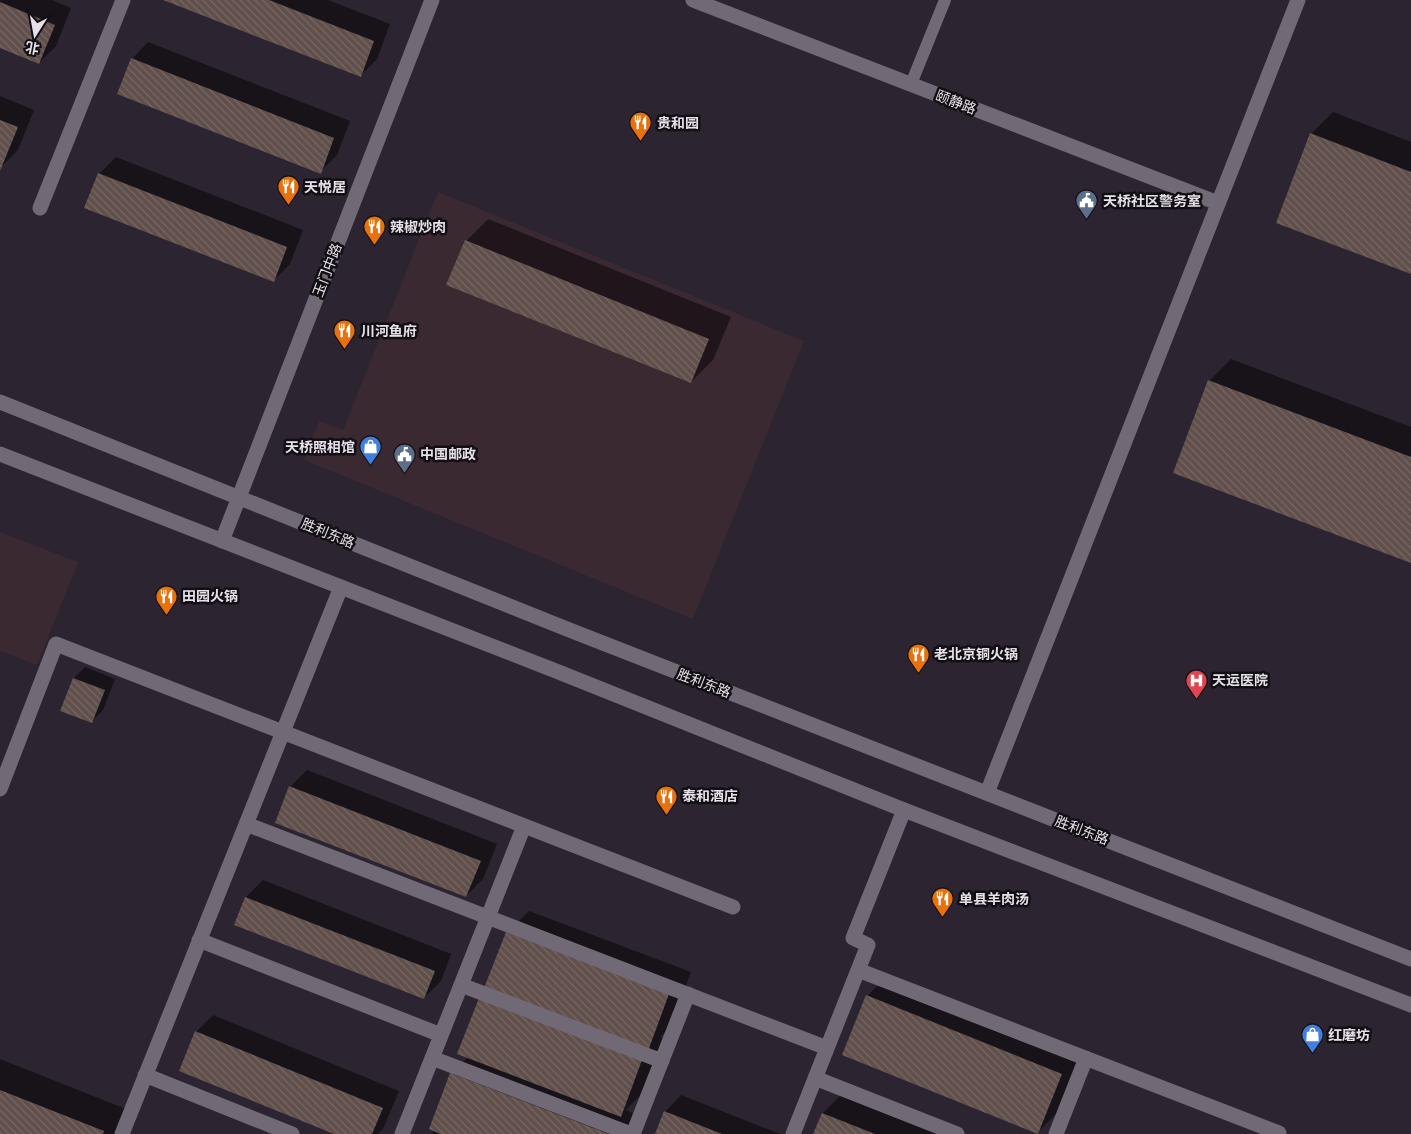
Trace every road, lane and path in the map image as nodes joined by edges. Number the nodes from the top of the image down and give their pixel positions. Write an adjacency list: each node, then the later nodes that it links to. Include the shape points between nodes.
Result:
1 (123, 0): 8 (street)
2 (432, 0): 11 (street, 玉门中路)
3 (693, 0): 6 (street, 颐静路)
4 (945, 0): 6 (lane)
5 (1298, 0): 7 (street)
6 (911, 84): 7 (street, 颐静路)
7 (1218, 203): 16 (street)
8 (40, 208)
9 (0, 402): 11 (street, 胜利东路)
10 (0, 454): 12 (street)
11 (238, 497): 12 (street, 玉门中路); 16 (street, 胜利东路)
12 (222, 541): 13 (street)
13 (341, 587): 14 (street); 17 (street)
14 (283, 732): 15 (street, via 56,644); 18 (street); 19 (street)
15 (0, 789)
16 (987, 793): 23 (street, 胜利东路)
17 (904, 810): 24 (street, via 853,938 868,945); 27 (street)
18 (246, 824): 21 (street); 22 (street)
19 (524, 826): 20 (street); 21 (street)
20 (733, 908)
21 (488, 917): 25 (street); 26 (street)
22 (199, 940): 28 (street); 33 (street)
23 (1411, 959)
24 (858, 970): 29 (street); 31 (street)
25 (461, 985): 28 (street); 32 (street)
26 (688, 994): 29 (street); 32 (street)
27 (1411, 1005)
28 (441, 1035): 30 (street)
29 (827, 1048): 34 (street)
30 (432, 1058): 35 (street); 39 (street)
31 (1086, 1058): 36 (street); 42 (street)
32 (662, 1062): 39 (street)
33 (145, 1075): 37 (street); 38 (street)
34 (815, 1078): 40 (street); 41 (street)
35 (407, 1132)
36 (1279, 1133)
37 (122, 1134)
38 (292, 1134)
39 (632, 1134)
40 (793, 1134)
41 (957, 1134)
42 (1056, 1134)

